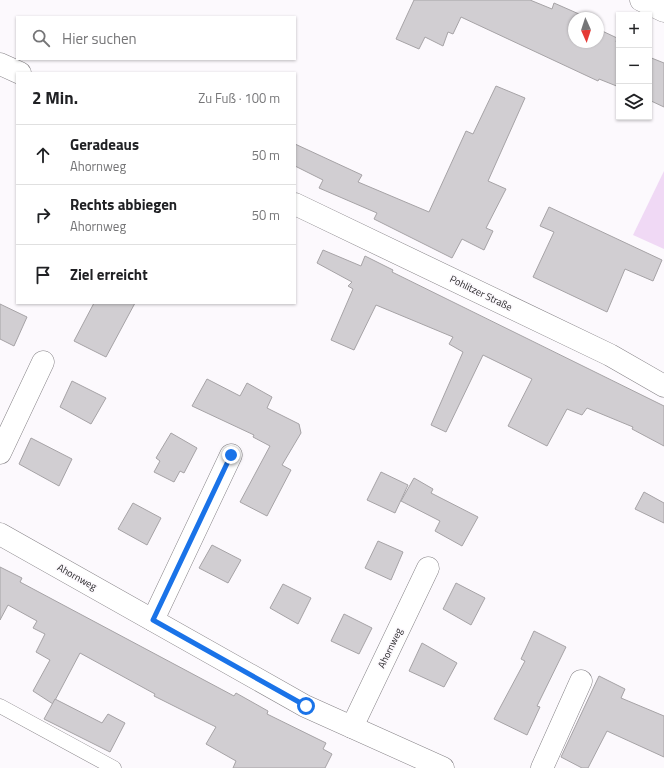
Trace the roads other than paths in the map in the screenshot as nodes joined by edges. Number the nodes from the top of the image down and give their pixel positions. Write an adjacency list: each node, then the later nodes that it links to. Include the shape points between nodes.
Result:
1 (641, 0): 2 (street)
2 (664, 10)
3 (0, 64): 4 (street)
4 (18, 72)
5 (296, 204): 7 (street, Pohlitzer Straße, via 610,355)
6 (43, 362): 8 (street)
7 (664, 386)
8 (0, 453)
9 (231, 455): 12 (street)
10 (0, 534): 12 (street, Ahornweg)
11 (428, 568): 15 (street, Ahornweg)
12 (153, 620): 15 (street, Ahornweg, via 306,706)
13 (581, 681): 18 (street)
14 (0, 706): 16 (lane)
15 (352, 727): 17 (street, Ahornweg)
16 (114, 768)
17 (442, 768)
18 (542, 768)

